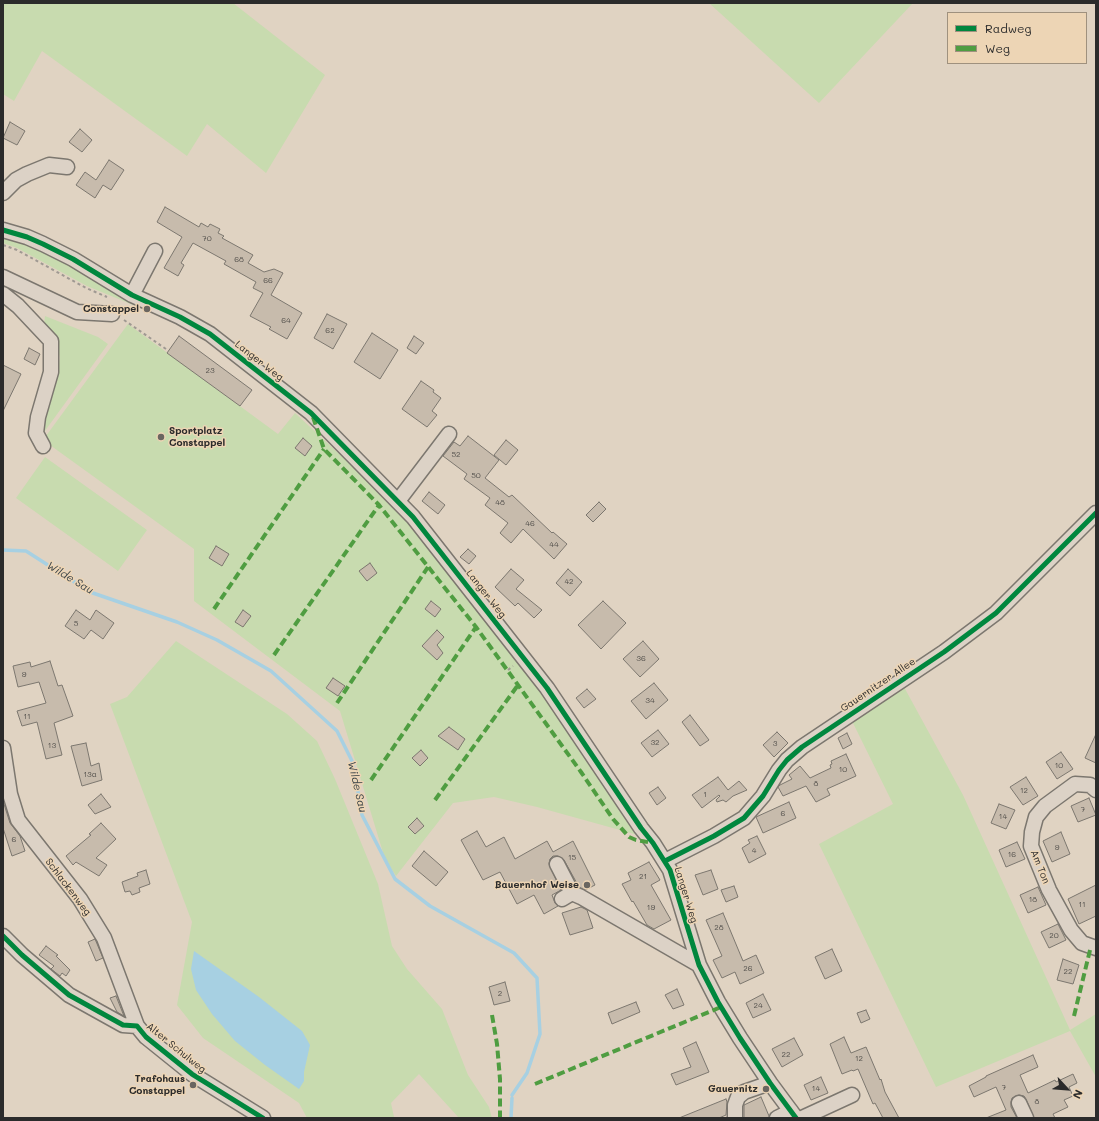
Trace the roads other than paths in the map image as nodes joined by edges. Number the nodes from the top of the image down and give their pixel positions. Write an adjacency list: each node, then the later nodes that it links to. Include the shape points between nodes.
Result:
1 (67, 167): 2 (street, via 49,165 16,180)
2 (3, 193)
3 (3, 230): 7 (street, Langer Weg, via 43,244)
4 (155, 251): 7 (street)
5 (3, 277): 8 (street, via 77,312)
6 (3, 294): 10 (street, via 51,341 51,372 36,433)
7 (132, 295): 11 (street, Langer Weg, via 210,334 312,414)
8 (112, 314)
9 (449, 434): 11 (street)
10 (43, 446)
11 (398, 501): 15 (street, Langer Weg, via 547,688)
12 (1096, 513): 15 (street, Gauernitzer Allee, via 996,613 944,652 802,747 787,760 763,796 744,818)
13 (3, 748): 20 (street, Schlackenweg, via 10,794 18,820 80,899 104,938)
14 (1096, 790): 18 (street, Am Ton, via 1090,785 1075,784 1045,806 1036,817 1031,846 1049,890 1071,930 1082,943)
15 (665, 861): 19 (street, Langer Weg)
16 (557, 864): 19 (street, via 567,896 582,897)
17 (3, 936): 20 (street, Alter Schulweg, via 69,995 123,1025)
18 (1096, 948)
19 (699, 965): 21 (street, Langer Weg, via 721,1007)
20 (137, 1026): 25 (street, Alter Schulweg, via 146,1037 192,1074)
21 (770, 1083): 24 (street, Langer Weg); 26 (street, via 744,1092 738,1097)
22 (852, 1095): 24 (street)
23 (1019, 1103): 28 (street)
24 (796, 1116): 27 (street)
25 (263, 1118)
26 (735, 1118)
27 (776, 1118)
28 (1026, 1118)

